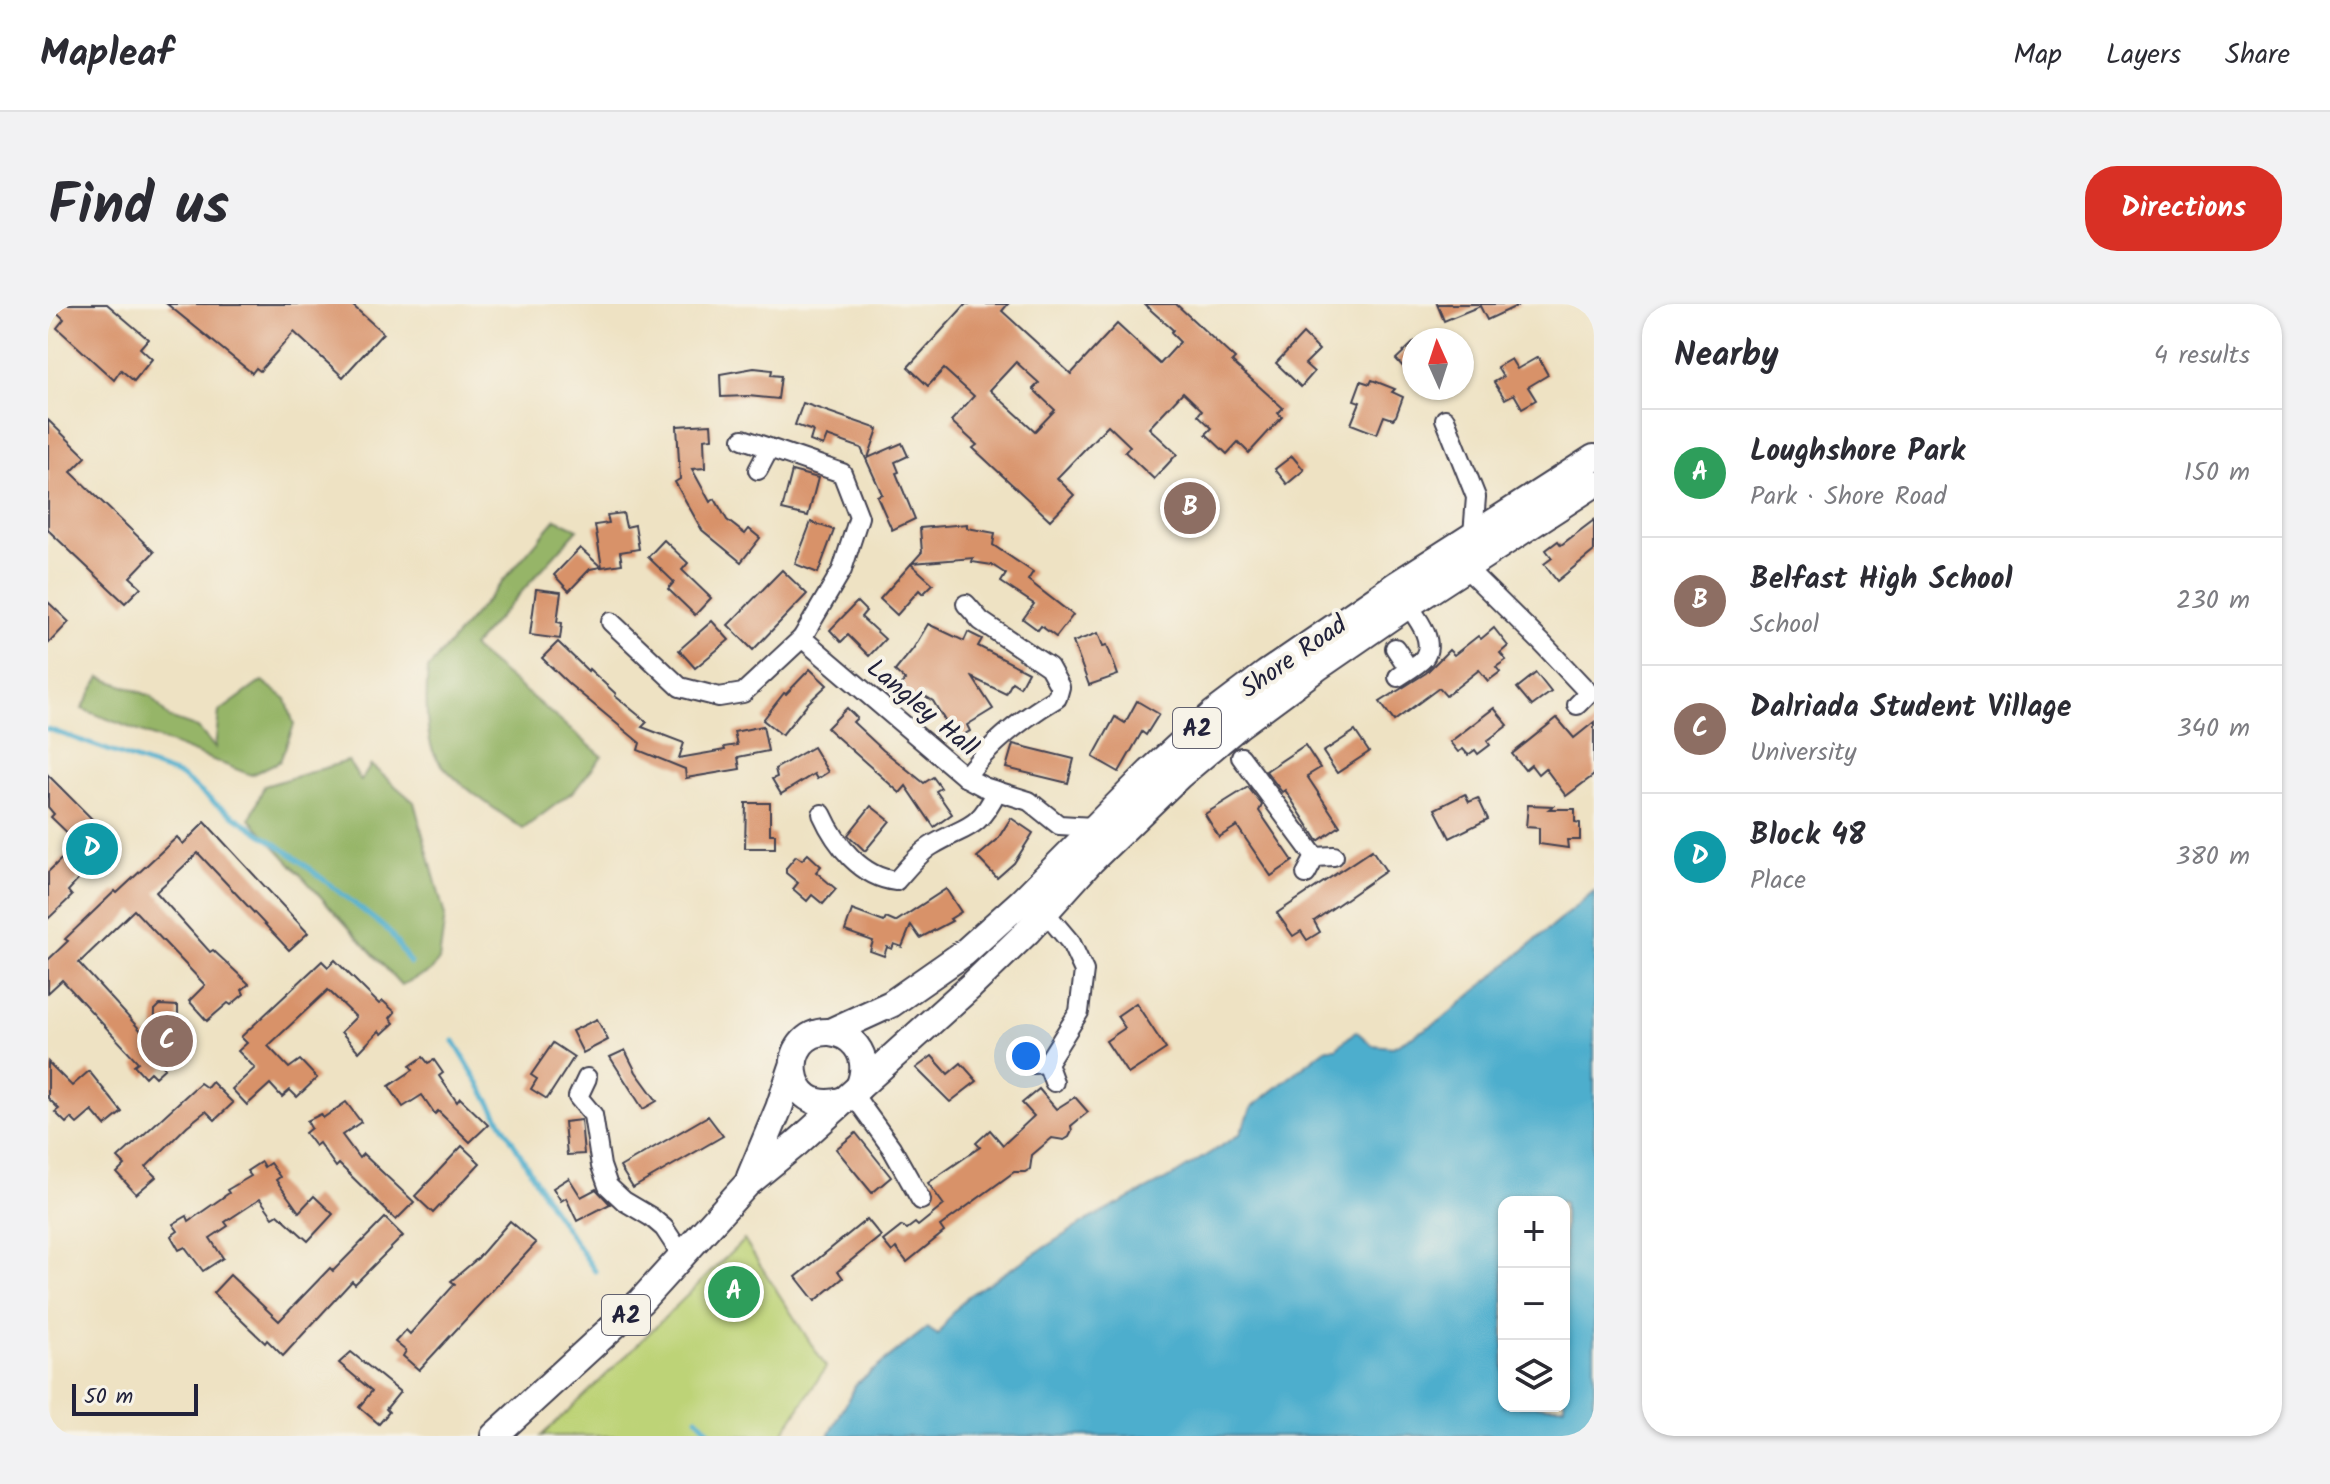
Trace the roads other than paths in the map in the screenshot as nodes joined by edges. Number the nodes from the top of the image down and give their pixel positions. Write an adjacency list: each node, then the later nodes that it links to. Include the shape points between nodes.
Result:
1 (1445, 419): 7 (street)
2 (743, 439): 3 (street)
3 (769, 449): 5 (street); 14 (street, via 842,473 859,517 842,570)
4 (1594, 458): 8 (highway, Shore Road / A2)
5 (758, 470)
6 (1594, 484): 10 (highway, Shore Road / A2)
7 (1476, 497): 8 (street); 9 (street)
8 (1509, 513): 9 (highway, Shore Road / A2)
9 (1473, 535): 24 (highway, Shore Road / A2, via 1232,699)
10 (1466, 568): 12 (highway, Shore Road / A2); 16 (street, via 1589,693)
11 (966, 604): 20 (street, via 981,621 1049,667 1060,687 1057,698 1006,733)
12 (1408, 605): 15 (street, via 1421,624 1424,657 1403,673); 17 (highway, Shore Road / A2)
13 (611, 622): 14 (street, via 680,687 719,697 743,693)
14 (802, 638): 20 (street, Langley Hall)
15 (1395, 648)
16 (1577, 705)
17 (1238, 726): 18 (highway, Shore Road / A2); 19 (street)
18 (1209, 750): 19 (street); 27 (highway, Shore Road / A2)
19 (1241, 757): 25 (street, via 1310,865)
20 (965, 777): 21 (street, Langley Hall)
21 (997, 791): 22 (street, via 985,815 929,847 896,881 880,879 853,859 831,835); 23 (street, Langley Hall, via 1029,801)
22 (822, 814)
23 (1059, 825): 24 (street); 26 (street)
24 (1093, 827): 26 (highway, Shore Road / A2)
25 (1334, 856)
26 (1062, 860): 28 (highway, Shore Road / A2, via 964,953 891,1004)
27 (1044, 911): 31 (street, via 1071,943 1084,971 1079,1012 1040,1063); 32 (highway, Shore Road / A2, via 971,986)
28 (830, 1032): 29 (highway, A2, via 800,1046); 32 (highway, via 857,1047 864,1067)
29 (792, 1069): 32 (highway, via 805,1096 824,1104); 33 (highway, Shore Road / A2)
30 (587, 1078): 35 (street, via 578,1097 593,1115 608,1186)
31 (1054, 1082)
32 (851, 1093): 33 (highway, Shore Road / A2); 34 (street)
33 (747, 1184): 36 (highway, Shore Road / A2)
34 (921, 1200)
35 (664, 1228): 36 (street); 37 (street)
36 (703, 1235): 37 (highway, Shore Road / A2)
37 (683, 1257): 38 (highway, Shore Road / A2)
38 (494, 1436)

